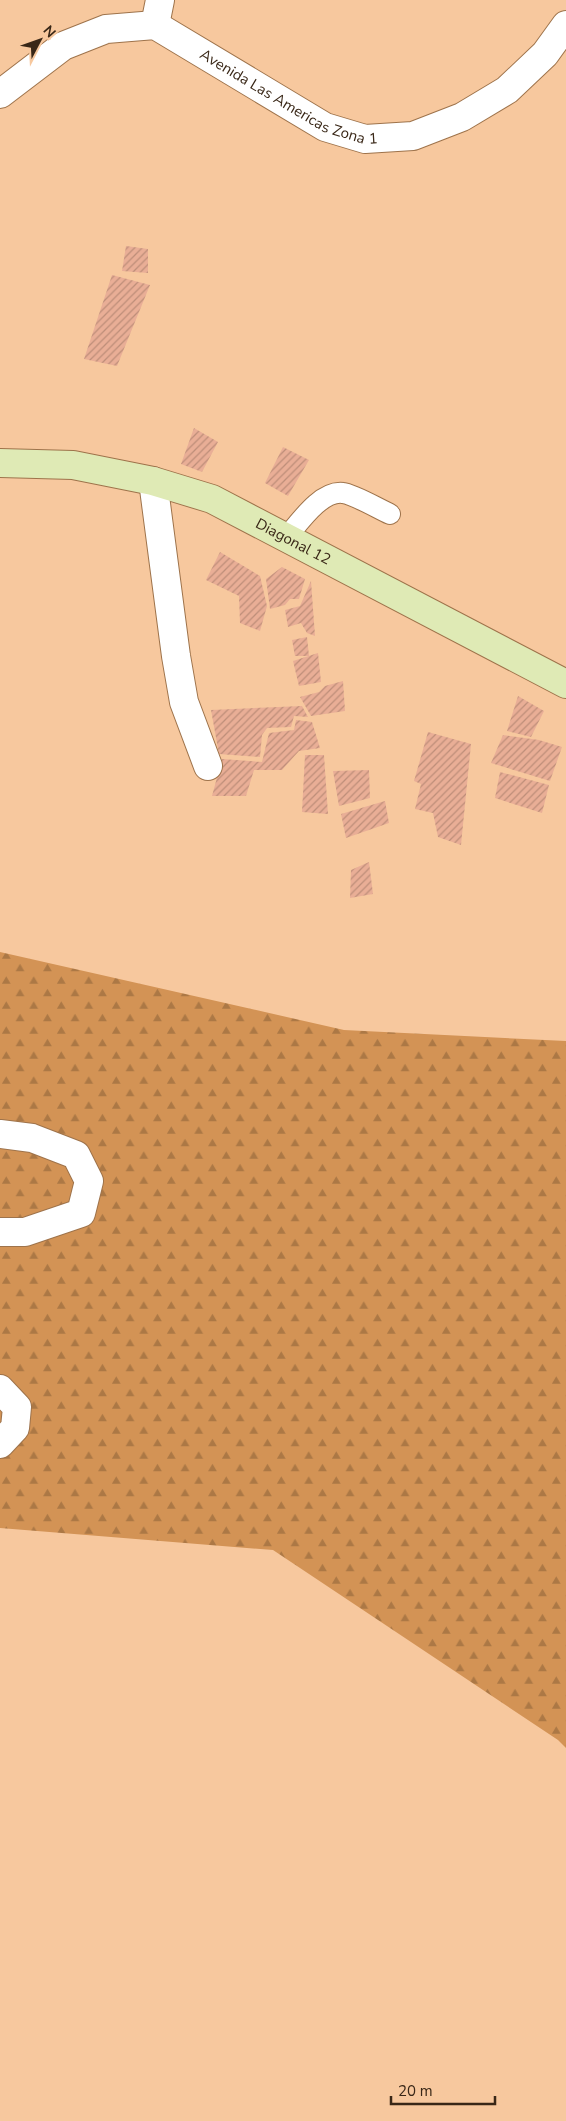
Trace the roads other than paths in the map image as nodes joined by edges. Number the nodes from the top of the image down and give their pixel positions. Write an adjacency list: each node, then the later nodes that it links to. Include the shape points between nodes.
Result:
1 (158, 12): 2 (street, Avenida Las Americas Zona 1, via 325,127 365,139 413,136 462,117 507,90 545,54); 3 (street, Avenida Las Americas Zona 1, via 63,46)
2 (566, 25)
3 (0, 94)
4 (0, 464): 5 (main road, Diagonal 12, via 73,465)
5 (153, 481): 7 (main road, Diagonal 12, via 212,499); 9 (street, via 184,702)
6 (390, 514): 7 (lane, via 342,492 323,498)
7 (286, 538): 8 (main road, Diagonal 12)
8 (566, 684)
9 (208, 766)
10 (0, 1134): 11 (street, via 32,1138 76,1155 89,1181 81,1213 25,1232)
11 (0, 1232)
12 (0, 1389): 13 (street, via 17,1407 15,1428)
13 (0, 1444)

